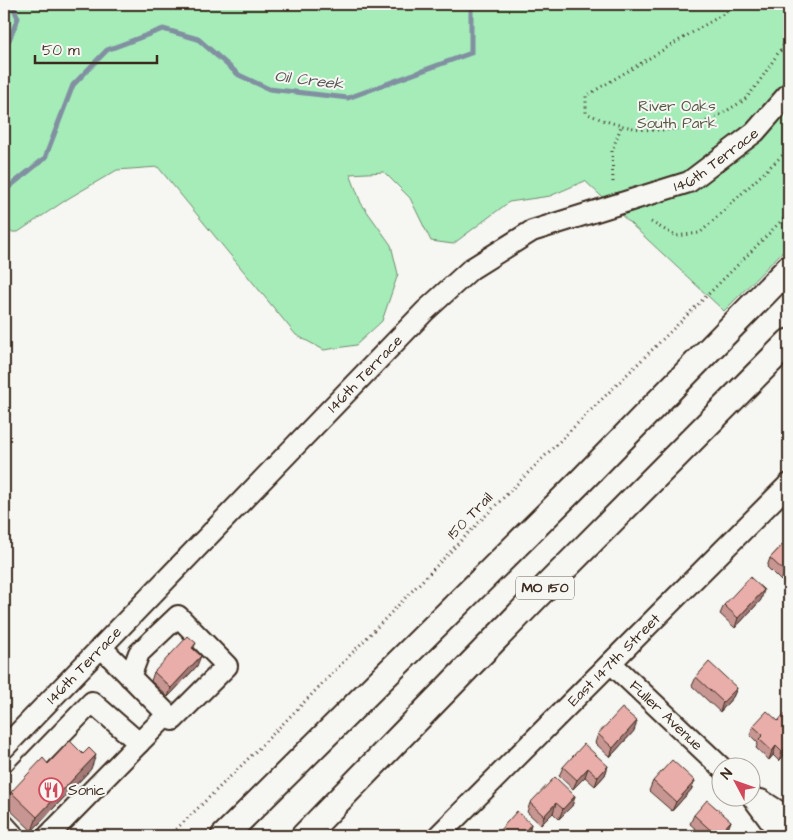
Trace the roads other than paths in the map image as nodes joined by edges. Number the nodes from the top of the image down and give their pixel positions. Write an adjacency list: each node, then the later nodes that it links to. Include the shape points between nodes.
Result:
1 (789, 93): 5 (street, 146th Terrace, via 756,132 689,182 532,231 471,269 425,311)
2 (789, 268): 21 (main road, MO 150, via 580,482)
3 (789, 342): 22 (main road, MO 150)
4 (789, 484): 6 (street, East 147th Street)
5 (101, 647): 7 (street); 8 (street, 146th Terrace)
6 (611, 664): 13 (street, Fuller Avenue); 23 (street, East 147th Street)
7 (130, 677): 9 (street); 9 (street, via 139,654 178,616 227,666 173,720)
8 (50, 700): 10 (street); 12 (street, 146th Terrace)
9 (167, 715): 11 (street)
10 (74, 721): 11 (street, via 92,702); 14 (street)
11 (139, 744): 20 (street)
12 (4, 748)
13 (711, 758)
14 (4, 793)
15 (760, 800): 17 (street)
16 (760, 807): 24 (street)
17 (789, 818)
18 (4, 825): 19 (street)
19 (14, 836)
20 (48, 836)
21 (224, 836)
22 (304, 836)
23 (438, 836)
24 (782, 836)

